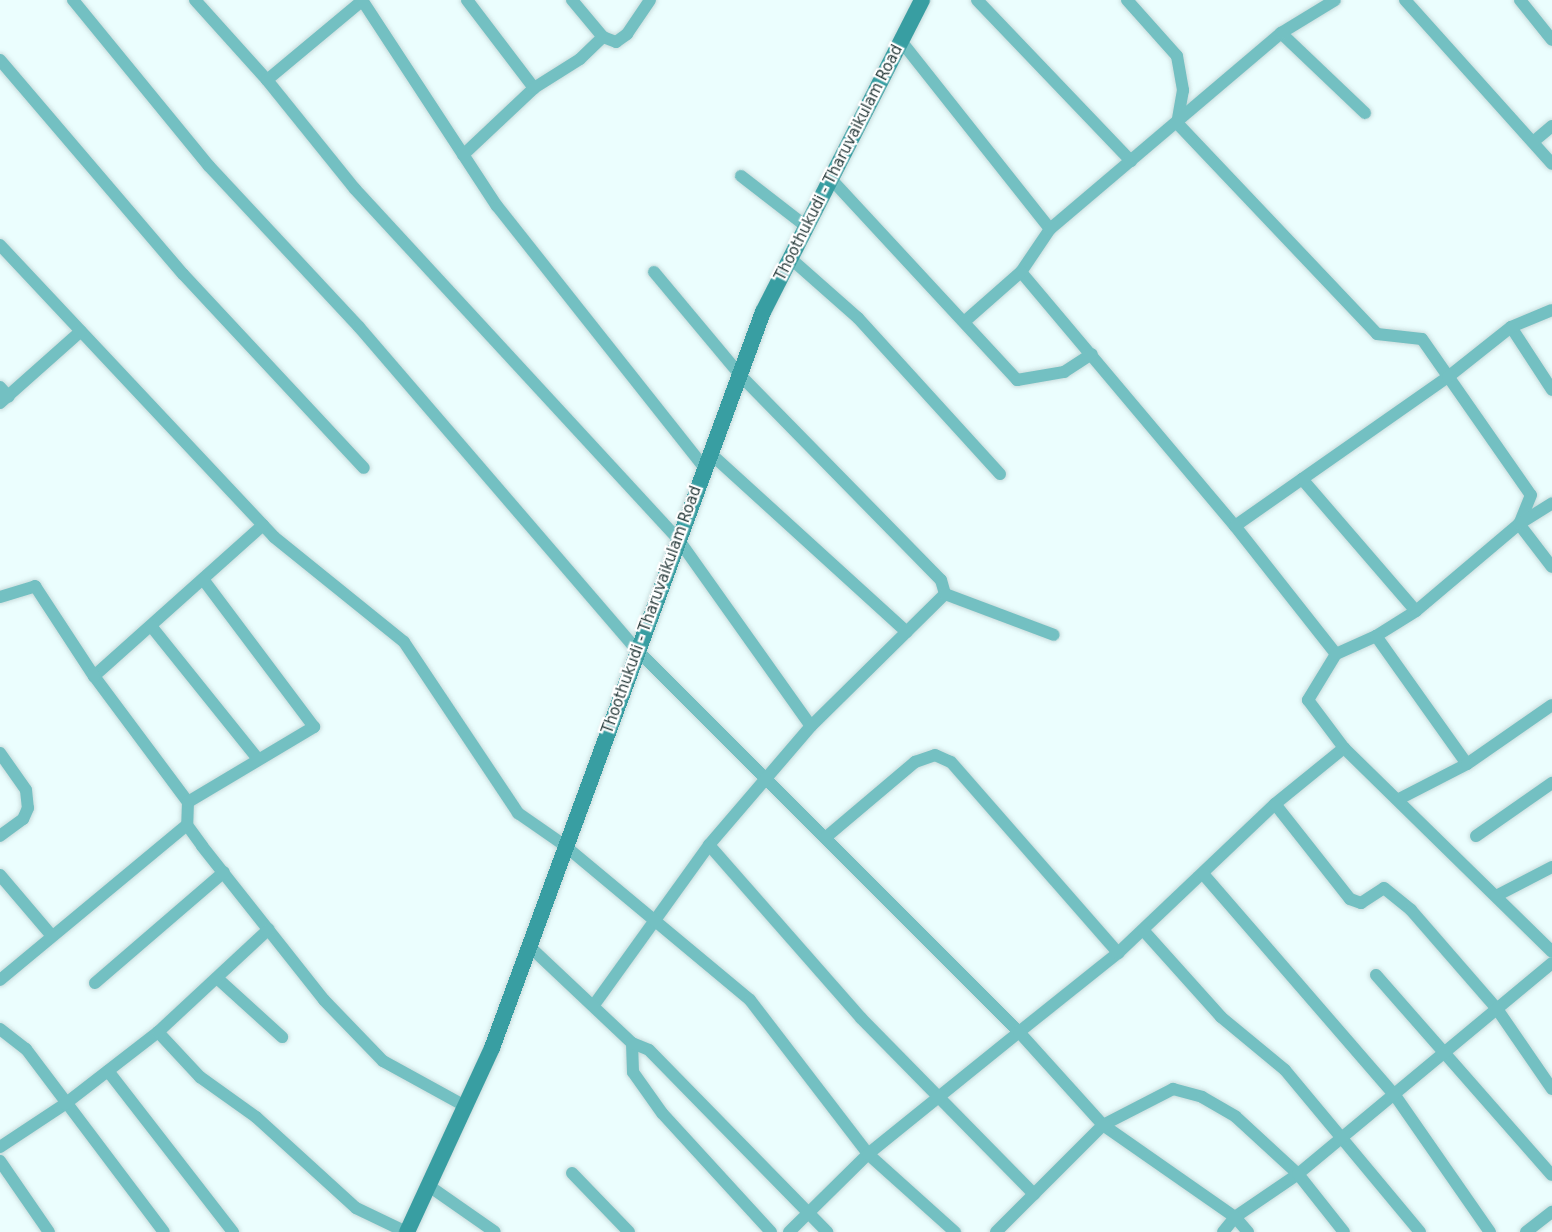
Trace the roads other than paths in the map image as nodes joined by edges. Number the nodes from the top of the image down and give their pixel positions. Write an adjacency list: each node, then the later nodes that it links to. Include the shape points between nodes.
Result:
1 (73, 0): 62 (street, via 209,166 359,327)
2 (195, 0): 18 (street)
3 (362, 0): 18 (street); 24 (street)
4 (467, 0): 19 (street)
5 (572, 0): 14 (street)
6 (650, 0): 14 (street, via 627,34 616,42)
7 (922, 0): 16 (main road, Thoothukudi - Tharuvaikulam Road)
8 (977, 0): 25 (street)
9 (1127, 0): 21 (street, via 1177,56 1183,90)
10 (1335, 0): 13 (street)
11 (1405, 0): 23 (street)
12 (1521, 0): 15 (street)
13 (1281, 33): 20 (street); 21 (street)
14 (603, 37): 19 (street, via 580,59)
15 (1552, 40)
16 (901, 42): 28 (main road, Thoothukudi - Tharuvaikulam Road); 30 (street)
17 (0, 60): 45 (street, via 183,274)
18 (267, 80): 52 (street, via 355,189)
19 (534, 88): 24 (street)
20 (1365, 113)
21 (1177, 123): 25 (street); 41 (street, via 1377,334 1422,339)
22 (1552, 126): 23 (street)
23 (1533, 142): 26 (street)
24 (463, 155): 44 (street, via 532,251)
25 (1131, 161): 30 (street)
26 (1552, 165)
27 (741, 176): 29 (street)
28 (831, 179): 29 (main road, Thoothukudi - Tharuvaikulam Road); 36 (street)
29 (807, 226): 32 (main road, Thoothukudi - Tharuvaikulam Road)
30 (1050, 230): 34 (street)
31 (0, 245): 38 (street)
32 (790, 258): 40 (main road, Thoothukudi - Tharuvaikulam Road, via 763,312); 46 (street, via 858,318)
33 (654, 272): 40 (street)
34 (1021, 272): 36 (street); 39 (street)
35 (1552, 310): 37 (street)
36 (964, 322): 39 (street, via 1017,380 1064,372)
37 (1511, 327): 41 (street); 42 (street)
38 (81, 331): 43 (street); 50 (street)
39 (1092, 354): 51 (street)
40 (740, 375): 44 (main road, Thoothukudi - Tharuvaikulam Road); 55 (street, via 932,569)
41 (1448, 377): 47 (street); 49 (street, via 1530,495)
42 (1552, 390)
43 (3, 396)
44 (707, 461): 52 (main road, Thoothukudi - Tharuvaikulam Road); 59 (street)
45 (364, 468)
46 (1000, 474)
47 (1302, 478): 51 (street); 57 (street)
48 (1552, 503): 49 (street)
49 (1520, 524): 53 (street); 57 (street)
50 (263, 525): 54 (street); 81 (street, via 404,642 518,813)
51 (1235, 526): 63 (street)
52 (678, 539): 62 (main road, Thoothukudi - Tharuvaikulam Road); 66 (street)
53 (1552, 567)
54 (203, 579): 58 (street); 69 (street, via 314,727)
55 (945, 594): 59 (street); 60 (street)
56 (0, 597): 64 (street, via 34,586)
57 (1416, 611): 61 (street)
58 (151, 626): 64 (street); 69 (street)
59 (907, 632): 66 (street)
60 (1054, 635)
61 (1376, 636): 63 (street); 70 (street)
62 (637, 650): 71 (street); 81 (main road, Thoothukudi - Tharuvaikulam Road)
63 (1336, 654): 67 (street, via 1308,700)
64 (94, 676): 74 (street)
65 (1552, 705): 70 (street)
66 (811, 726): 71 (street)
67 (1344, 748): 73 (street); 75 (street)
68 (0, 753): 77 (street, via 26,790 28,808 23,819)
69 (258, 759): 74 (street)
70 (1467, 764): 73 (street)
71 (766, 776): 79 (street); 80 (street)
72 (1552, 783): 78 (street)
73 (1399, 800): 86 (street)
74 (188, 802): 76 (street)
75 (1275, 804): 85 (street); 100 (street, via 1350,899 1361,903 1380,890 1389,891 1434,934)
76 (187, 825): 83 (street); 90 (street)
77 (0, 836)
78 (1476, 836)
79 (825, 838): 93 (street, via 915,762 935,755 951,762); 103 (street)
80 (709, 845): 87 (street); 110 (street, via 861,1018)
81 (564, 846): 87 (street); 91 (main road, Thoothukudi - Tharuvaikulam Road)
82 (1552, 867): 86 (street)
83 (224, 872): 88 (street); 98 (street)
84 (0, 875): 90 (street)
85 (1204, 875): 89 (street); 109 (street)
86 (1496, 896): 92 (street)
87 (657, 923): 99 (street); 116 (street, via 750,1000)
88 (269, 929): 96 (street); 112 (street, via 361,1041 383,1061)
89 (1143, 930): 93 (street); 114 (street, via 1221,1017 1285,1070)
90 (52, 936): 97 (street)
91 (528, 945): 99 (street); 112 (main road, Thoothukudi - Tharuvaikulam Road, via 492,1048)
92 (1552, 952)
93 (1118, 953): 103 (street)
94 (1552, 963): 100 (street)
95 (1376, 975): 106 (street)
96 (217, 978): 102 (street); 104 (street)
97 (0, 980)
98 (95, 983)
99 (594, 1005): 105 (street)
100 (1497, 1009): 106 (street); 108 (street)
101 (0, 1029): 111 (street, via 26,1049)
102 (159, 1032): 107 (street); 129 (street, via 200,1077 256,1117 356,1208)
103 (1018, 1032): 110 (street); 113 (street)
104 (282, 1037)
105 (632, 1043): 124 (street, via 650,1050); 132 (street, via 633,1072 662,1113)
106 (1445, 1052): 109 (street); 120 (street)
107 (108, 1071): 111 (street); 128 (street)
108 (1552, 1089)
109 (1394, 1094): 114 (street); 141 (street)
110 (937, 1096): 116 (street); 122 (street)
111 (65, 1104): 115 (street); 127 (street)
112 (465, 1106): 121 (main road, Thoothukudi - Tharuvaikulam Road)
113 (1103, 1125): 119 (street, via 1173,1089 1202,1097 1236,1117); 122 (street); 125 (street)
114 (1341, 1138): 119 (street); 140 (street)
115 (0, 1147)
116 (868, 1154): 124 (street); 135 (street)
117 (0, 1161): 126 (street)
118 (572, 1173): 131 (street)
119 (1298, 1174): 125 (street); 139 (street)
120 (1552, 1175)
121 (429, 1186): 129 (main road, Thoothukudi - Tharuvaikulam Road); 130 (street)
122 (1034, 1194): 136 (street)
123 (1552, 1212): 142 (street)
124 (809, 1216): 133 (street); 134 (street)
125 (1234, 1217): 137 (street); 138 (street)
126 (49, 1232)
127 (164, 1232)
128 (233, 1232)
129 (406, 1232)
130 (495, 1232)
131 (629, 1232)
132 (771, 1232)
133 (789, 1232)
134 (827, 1232)
135 (955, 1232)
136 (996, 1232)
137 (1223, 1232)
138 (1248, 1232)
139 (1344, 1232)
140 (1420, 1232)
141 (1490, 1232)
142 (1526, 1232)

